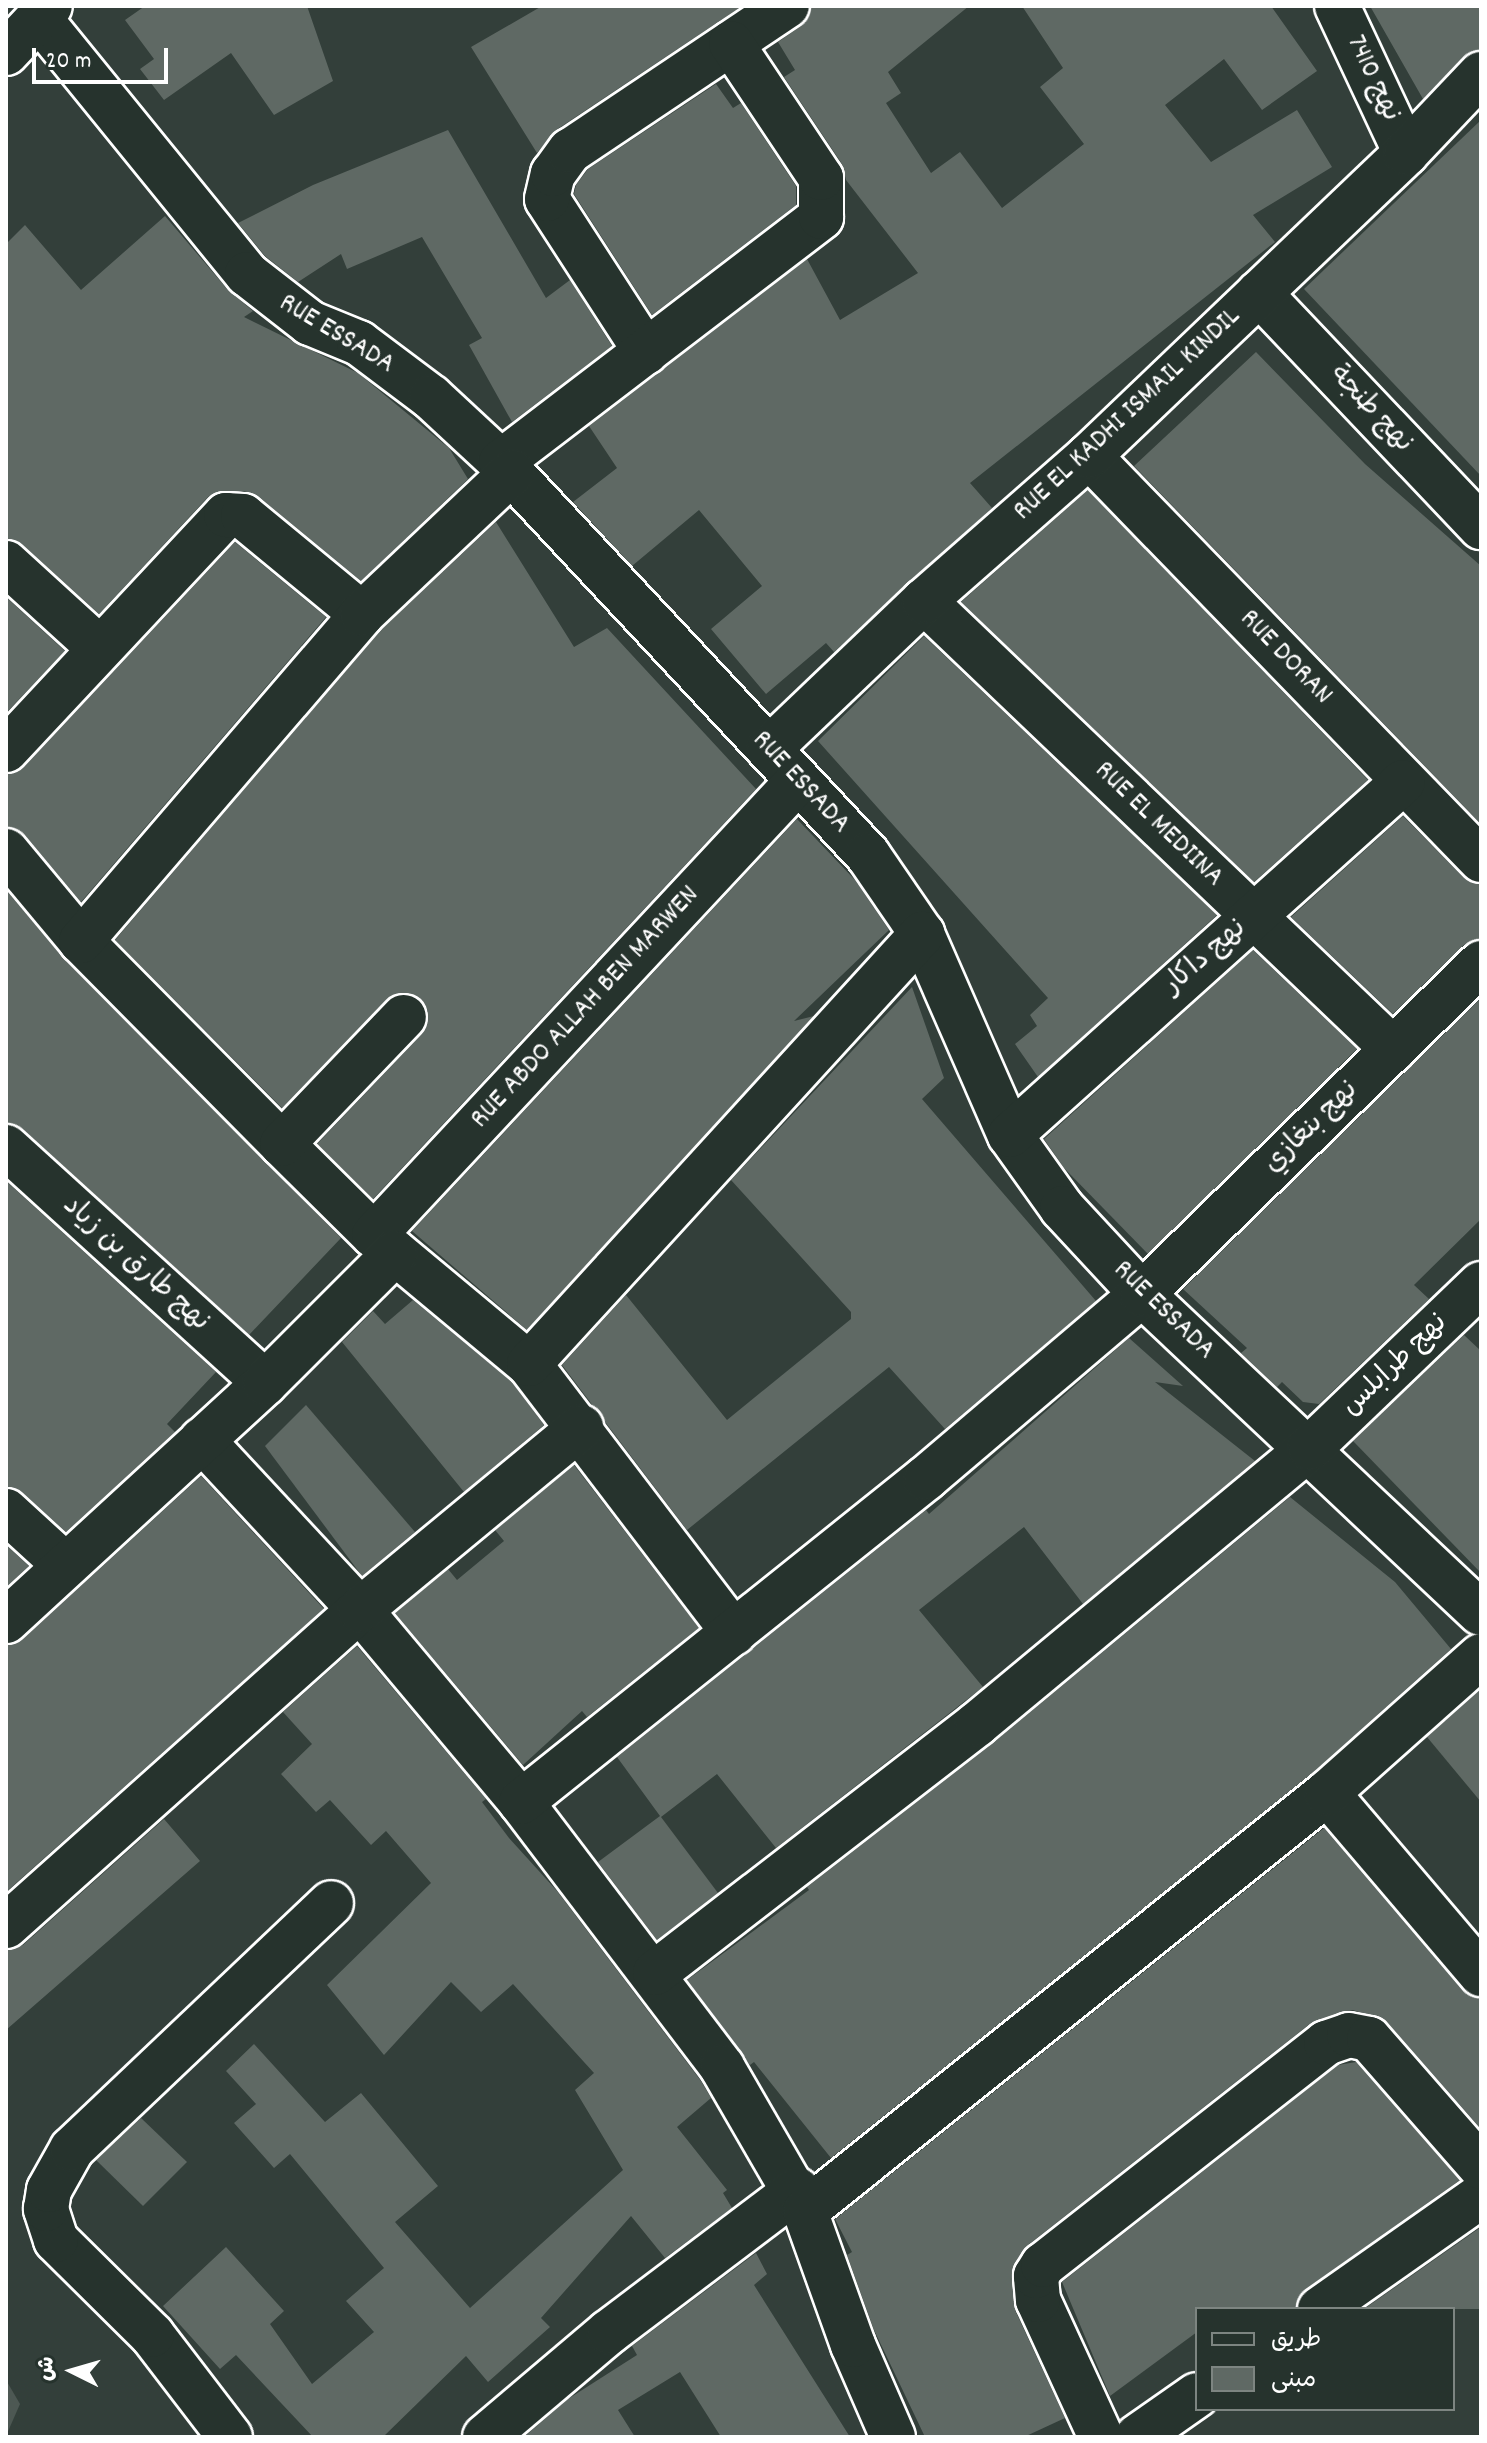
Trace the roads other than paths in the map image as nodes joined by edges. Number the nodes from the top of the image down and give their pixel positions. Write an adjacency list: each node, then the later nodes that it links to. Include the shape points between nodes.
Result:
1 (787, 6): 4 (street)
2 (1337, 6): 7 (street, نهج 7410)
3 (45, 12): 5 (street); 11 (street, RUE ESSADA, via 247,274 310,323 359,343 431,397)
4 (731, 43): 9 (street, via 821,178 821,217); 9 (street, via 570,151 548,187 547,199)
5 (6, 53)
6 (1481, 74): 7 (street, RUE EL KADHI ISMAIL KINDIL)
7 (1406, 153): 8 (street, RUE EL KADHI ISMAIL KINDIL)
8 (1259, 293): 10 (street, RUE EL KADHI ISMAIL KINDIL); 12 (street, نهج طنجة)
9 (646, 352): 11 (street)
10 (1089, 456): 14 (street, RUE EL KADHI ISMAIL KINDIL); 20 (street, RUE DORAN)
11 (507, 467): 15 (street); 17 (street, RUE ESSADA)
12 (1481, 527)
13 (6, 563): 16 (street)
14 (924, 601): 17 (street, RUE EL KADHI ISMAIL KINDIL); 23 (street, RUE EL MEDIINA)
15 (362, 614): 16 (street, via 243,516 231,514); 25 (street)
16 (98, 647): 18 (street)
17 (769, 749): 19 (street, RUE ESSADA)
18 (6, 750)
19 (798, 781): 24 (street, RUE ESSADA, via 868,855); 32 (street, RUE ABDO ALLAH BEN MARWEN)
20 (1403, 782): 22 (street, RUE DORAN); 23 (street, نهج داكار)
21 (6, 851): 25 (street)
22 (1481, 860)
23 (1253, 917): 28 (street, RUE EL MEDIINA); 29 (street, نهج داكار)
24 (922, 934): 29 (street, RUE ESSADA); 35 (street)
25 (81, 941): 30 (street)
26 (1481, 963): 28 (street, نهج بنغازي)
27 (404, 1017): 30 (street)
28 (1393, 1049): 33 (street, نهج بنغازي)
29 (1010, 1135): 33 (street, RUE ESSADA, via 1062,1208)
30 (282, 1144): 32 (street)
31 (6, 1147): 36 (street, نهج طارق بن زياد)
32 (385, 1244): 35 (street); 36 (street, RUE ABDO ALLAH BEN MARWEN)
33 (1142, 1294): 39 (street, RUE ESSADA); 45 (street, نهج بنغازي)
34 (1475, 1301): 39 (street, نهج طرابلس)
35 (529, 1364): 37 (street)
36 (265, 1383): 38 (street, RUE ABDO ALLAH BEN MARWEN)
37 (581, 1427): 42 (street); 45 (street)
38 (202, 1440): 41 (street, RUE ABDO ALLAH BEN MARWEN); 42 (street)
39 (1310, 1448): 43 (street, RUE ESSADA); 51 (street, نهج طرابلس, via 977,1724)
40 (6, 1511): 41 (street)
41 (65, 1565): 44 (street, RUE ABDO ALLAH BEN MARWEN)
42 (360, 1610): 48 (street); 50 (street)
43 (1481, 1613)
44 (6, 1621)
45 (734, 1633): 48 (street, نهج بنغازي)
46 (1481, 1656): 47 (street)
47 (1327, 1793): 52 (street); 55 (street)
48 (521, 1802): 51 (street)
49 (331, 1903): 59 (street, via 72,2149 49,2190 46,2209 56,2240 152,2335)
50 (6, 1926)
51 (655, 1973): 55 (street, via 722,2067)
52 (1481, 1974)
53 (1481, 2167): 58 (street, via 1369,2039 1349,2035 1326,2043 1061,2250 1036,2276 1038,2300)
54 (1481, 2196): 56 (street)
55 (801, 2201): 60 (street, via 609,2332); 61 (street)
56 (1323, 2307)
57 (1195, 2396): 58 (street)
58 (1106, 2436)
59 (230, 2437)
60 (485, 2437)
61 (893, 2437)

